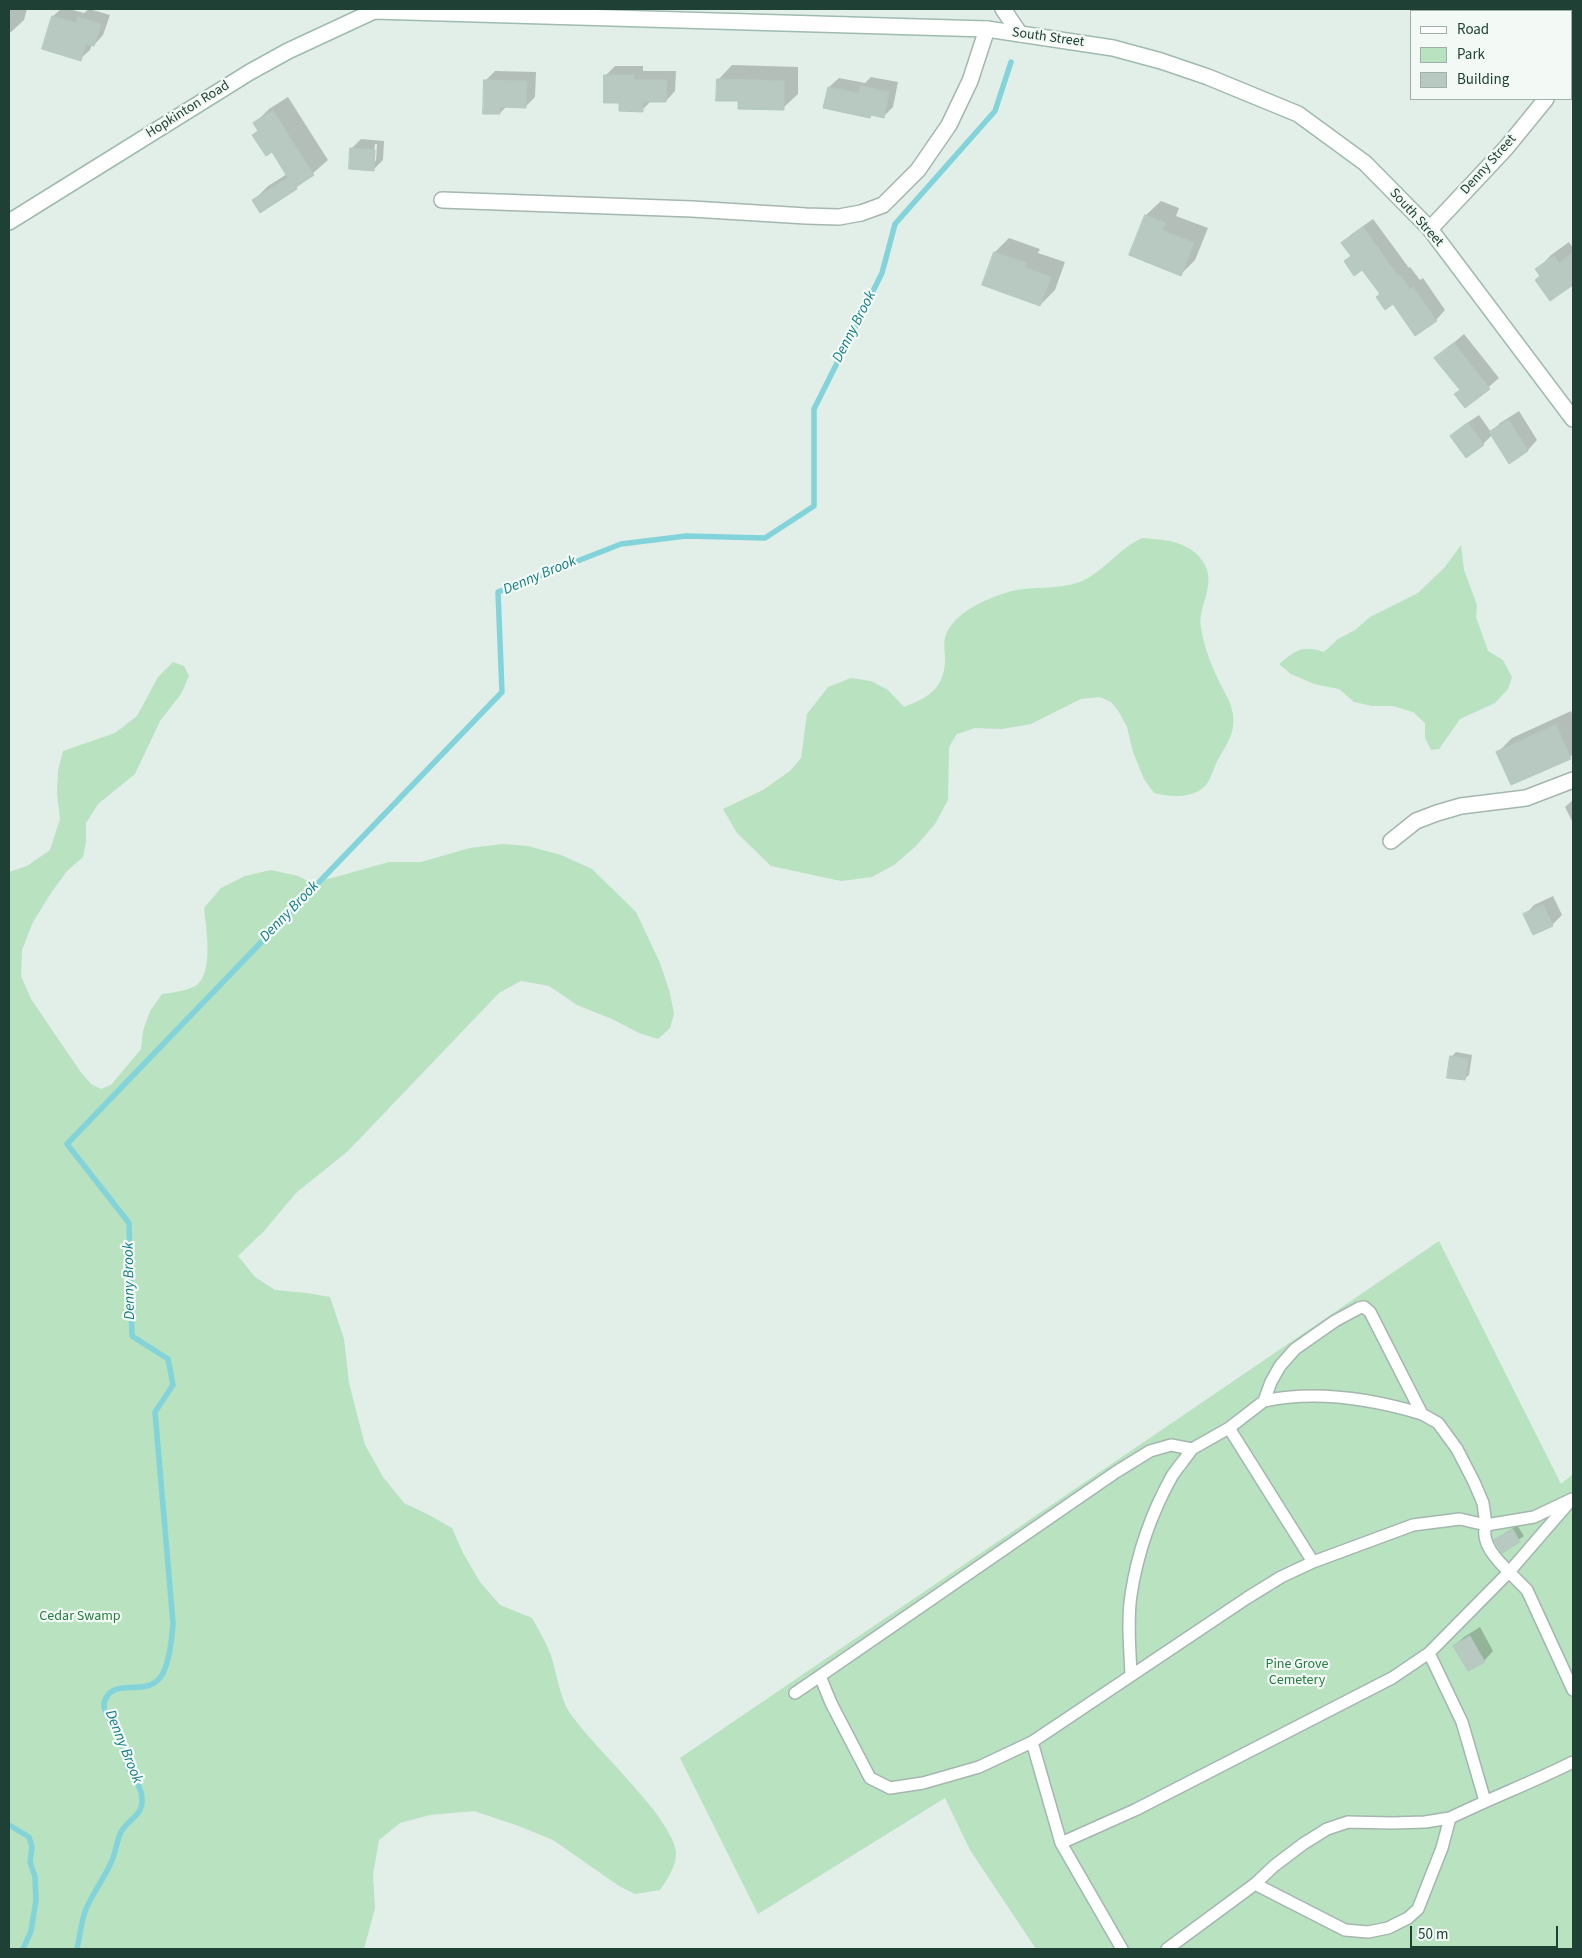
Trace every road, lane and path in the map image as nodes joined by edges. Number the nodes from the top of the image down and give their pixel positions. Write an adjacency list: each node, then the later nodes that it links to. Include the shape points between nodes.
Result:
1 (1003, 9): 4 (main road)
2 (370, 10): 3 (main road, South Street); 7 (main road, Hopkinton Road, via 250,72)
3 (987, 29): 4 (main road, South Street); 6 (main road, via 970,81 949,125 900,191 883,205 861,213 839,217 806,216)
4 (1020, 34): 8 (main road, South Street, via 1113,48 1161,61 1298,114 1366,163)
5 (1545, 100): 8 (main road, Denny Street, via 1506,148)
6 (442, 200)
7 (9, 222)
8 (1430, 229): 9 (main road, South Street)
9 (1573, 419)
10 (1573, 780): 11 (main road, via 1526,798 1461,806 1437,813 1416,822)
11 (1391, 841)
12 (1264, 1402): 13 (lane, via 1288,1396 1331,1397 1374,1402); 13 (lane, via 1270,1382 1295,1350 1335,1321 1364,1307 1370,1312); 14 (lane)
13 (1422, 1414): 17 (lane, via 1438,1423 1456,1449 1483,1502)
14 (1229, 1428): 15 (lane); 18 (lane)
15 (1192, 1449): 21 (lane, via 1172,1476 1141,1553 1131,1596); 22 (lane, via 1171,1445 1150,1451)
16 (1573, 1500): 17 (lane, via 1534,1517); 19 (lane)
17 (1486, 1525): 18 (lane, via 1460,1519 1413,1525); 19 (lane, via 1485,1540)
18 (1313, 1562): 21 (lane, via 1246,1598)
19 (1508, 1572): 20 (lane); 23 (lane, via 1527,1590)
20 (1429, 1653): 27 (lane, via 1462,1722); 29 (lane, via 1392,1678 1136,1810)
21 (1131, 1675): 25 (lane)
22 (820, 1676): 24 (lane); 25 (lane, via 870,1778 890,1788 923,1783 979,1767)
23 (1573, 1690)
24 (795, 1693)
25 (1032, 1742): 29 (lane)
26 (1573, 1762): 27 (lane)
27 (1485, 1801): 28 (lane)
28 (1450, 1818): 30 (lane, via 1425,1822 1348,1822 1327,1829 1274,1866); 30 (lane, via 1418,1909 1388,1928 1368,1932 1345,1930)
29 (1061, 1843): 31 (lane)
30 (1256, 1884): 32 (lane)
31 (1122, 1949)
32 (1167, 1949)

